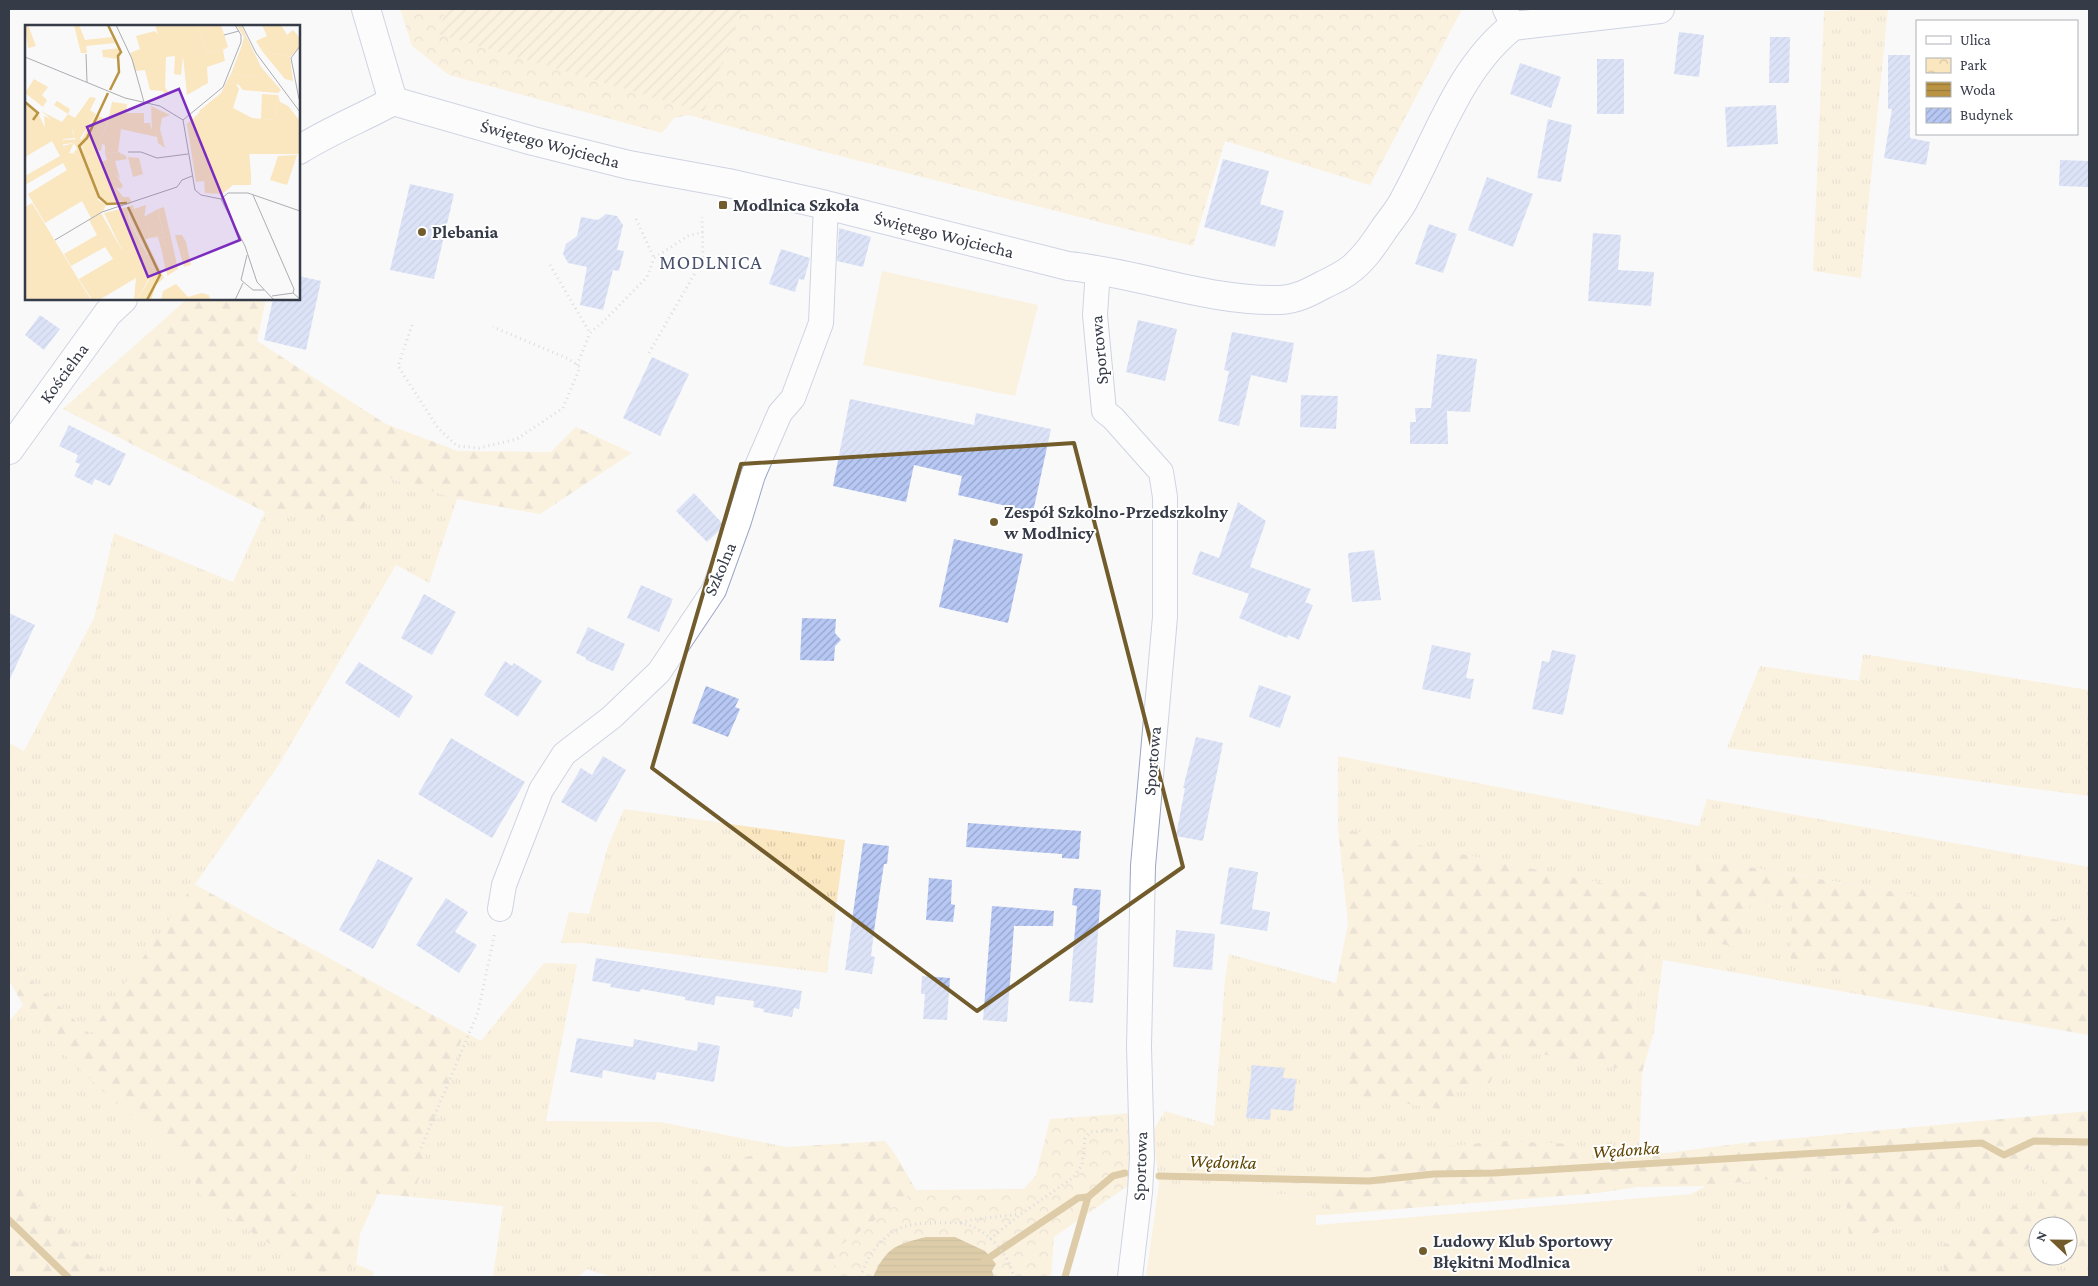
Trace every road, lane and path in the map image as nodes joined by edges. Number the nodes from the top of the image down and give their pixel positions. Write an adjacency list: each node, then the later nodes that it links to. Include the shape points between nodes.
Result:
1 (366, 9): 4 (street)
2 (1660, 9): 3 (street)
3 (1509, 17): 12 (street, Świętego Wojciecha, via 1502,35 1457,95 1404,200 1373,246 1348,272 1300,297 1258,300 1199,293)
4 (394, 101): 5 (street); 6 (street, Świętego Wojciecha, via 629,165)
5 (300, 149)
6 (826, 205): 12 (street, Świętego Wojciecha, via 1068,266); 20 (street, Szkolna, via 821,323 793,398 780,413 753,475 714,590 659,672 612,716 564,754 541,790 504,885)
7 (702, 217): 9 (path)
8 (636, 219): 10 (path)
9 (702, 232): 10 (path, via 688,236); 17 (path, via 703,259)
10 (654, 258): 16 (path, via 647,277)
11 (550, 265): 16 (path)
12 (1098, 269): 21 (street, Sportowa, via 1095,316 1104,411 1161,472 1166,497 1164,617 1143,866 1139,1046)
13 (122, 300): 19 (street, Kościelna, via 108,312)
14 (412, 325): 18 (path, via 398,366 438,428 458,446 478,448 517,439 563,408 580,367)
15 (493, 327): 18 (path, via 569,358)
16 (590, 333): 18 (path)
17 (649, 353)
18 (577, 365)
19 (9, 450)
20 (500, 909): 22 (path, via 478,1012)
21 (1141, 1129): 23 (path, via 1090,1132 1085,1139 1082,1165 1074,1177); 28 (street, Sportowa, via 1140,1192)
22 (420, 1148)
23 (1021, 1214): 24 (path); 25 (path)
24 (961, 1223): 25 (path, via 979,1230); 26 (path, via 914,1223 894,1231 872,1250)
25 (990, 1239): 27 (path, via 1006,1257)
26 (860, 1277)
27 (1014, 1277)
28 (1130, 1277)

